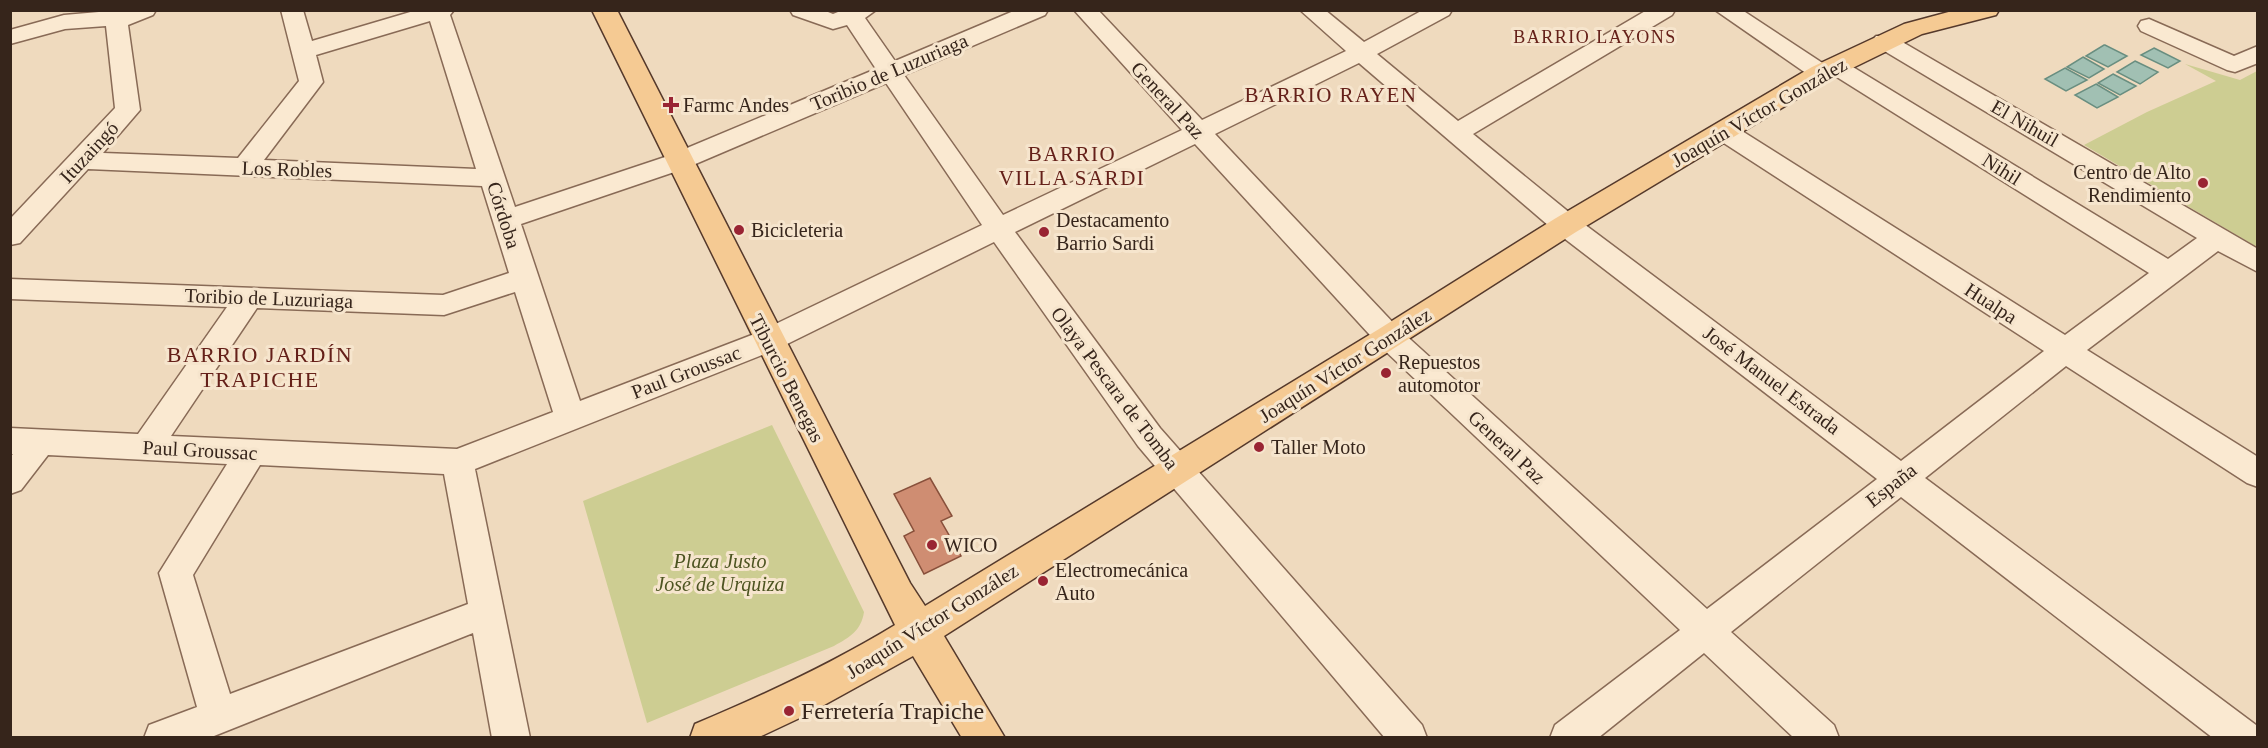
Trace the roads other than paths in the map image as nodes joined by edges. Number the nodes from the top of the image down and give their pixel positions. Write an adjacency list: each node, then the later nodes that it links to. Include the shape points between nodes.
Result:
1 (291, 10): 17 (street)
2 (604, 10): 26 (main road, Tiburcio Benegas)
3 (801, 10): 12 (street, via 833,22)
4 (1036, 10): 21 (street, Toribio de Luzuriaga)
5 (1085, 10): 22 (street, General Paz)
6 (1311, 10): 18 (street, José Manuel Estrada)
7 (1441, 10): 18 (street, Paul Groussac)
8 (1664, 10): 24 (street)
9 (1726, 10): 20 (street)
10 (1987, 10): 16 (main road, Joaquín Víctor González, via 1913,28)
11 (441, 11): 17 (street); 28 (street, Córdoba)
12 (858, 13): 21 (street, Olaya Pescara de Tomba)
13 (134, 14): 15 (street, via 64,21); 25 (street, Ituzaingó, via 117,25 128,110)
14 (2148, 26): 19 (street, via 2235,65)
15 (10, 37)
16 (1884, 41): 20 (main road, Joaquín Víctor González); 33 (street, El Nihuil)
17 (304, 51): 27 (street, via 311,82)
18 (1361, 53): 22 (street, Paul Groussac); 24 (street, José Manuel Estrada)
19 (2258, 53)
20 (1828, 70): 23 (main road, Joaquín Víctor González); 35 (street, Nihil)
21 (889, 72): 26 (street, Toribio de Luzuriaga); 31 (street, Olaya Pescara de Tomba)
22 (1197, 132): 31 (street, Paul Groussac); 39 (street, General Paz)
23 (1725, 132): 30 (main road, Joaquín Víctor González); 41 (street, Hualpa)
24 (1456, 133): 30 (street, José Manuel Estrada)
25 (81, 160): 27 (street, Los Robles); 32 (street, Ituzaingó)
26 (677, 162): 29 (street, Toribio de Luzuriaga); 40 (main road, Tiburcio Benegas)
27 (245, 167): 28 (street, Los Robles)
28 (492, 178): 29 (street, Córdoba)
29 (505, 220): 36 (street, Córdoba)
30 (1566, 225): 39 (main road, Joaquín Víctor González); 49 (street, José Manuel Estrada)
31 (997, 228): 40 (street, Paul Groussac); 47 (street, Olaya Pescara de Tomba)
32 (10, 236)
33 (2217, 237): 34 (street, El Nihuil); 35 (street, España)
34 (2258, 262)
35 (2168, 272): 41 (street, España)
36 (524, 278): 38 (street, Toribio de Luzuriaga, via 444,305); 42 (street, Córdoba)
37 (10, 289): 38 (street, Toribio de Luzuriaga)
38 (250, 297): 44 (street)
39 (1390, 338): 47 (main road, Joaquín Víctor González); 53 (street, General Paz)
40 (768, 341): 42 (street, Paul Groussac); 52 (main road, Tiburcio Benegas, via 897,595)
41 (2066, 350): 48 (street, Hualpa); 49 (street, España)
42 (570, 418): 46 (street, Paul Groussac)
43 (25, 442): 44 (street, Paul Groussac); 50 (street)
44 (146, 447): 45 (street, Paul Groussac)
45 (251, 453): 46 (street, Paul Groussac); 54 (street, via 176,573)
46 (458, 462): 51 (street)
47 (1174, 470): 52 (main road, Joaquín Víctor González); 59 (street, Olaya Pescara de Tomba, via 1208,504)
48 (2258, 474)
49 (1901, 477): 53 (street, España); 62 (street, José Manuel Estrada)
50 (10, 481)
51 (487, 612): 54 (street); 56 (street)
52 (919, 630): 57 (main road, Joaquín Víctor González, via 844,676); 58 (main road, Tiburcio Benegas)
53 (1705, 630): 60 (street, España); 61 (street, General Paz)
54 (218, 716): 55 (street)
55 (162, 738)
56 (511, 738)
57 (710, 738)
58 (984, 738)
59 (1409, 738)
60 (1568, 738)
61 (1821, 738)
62 (2243, 738)

